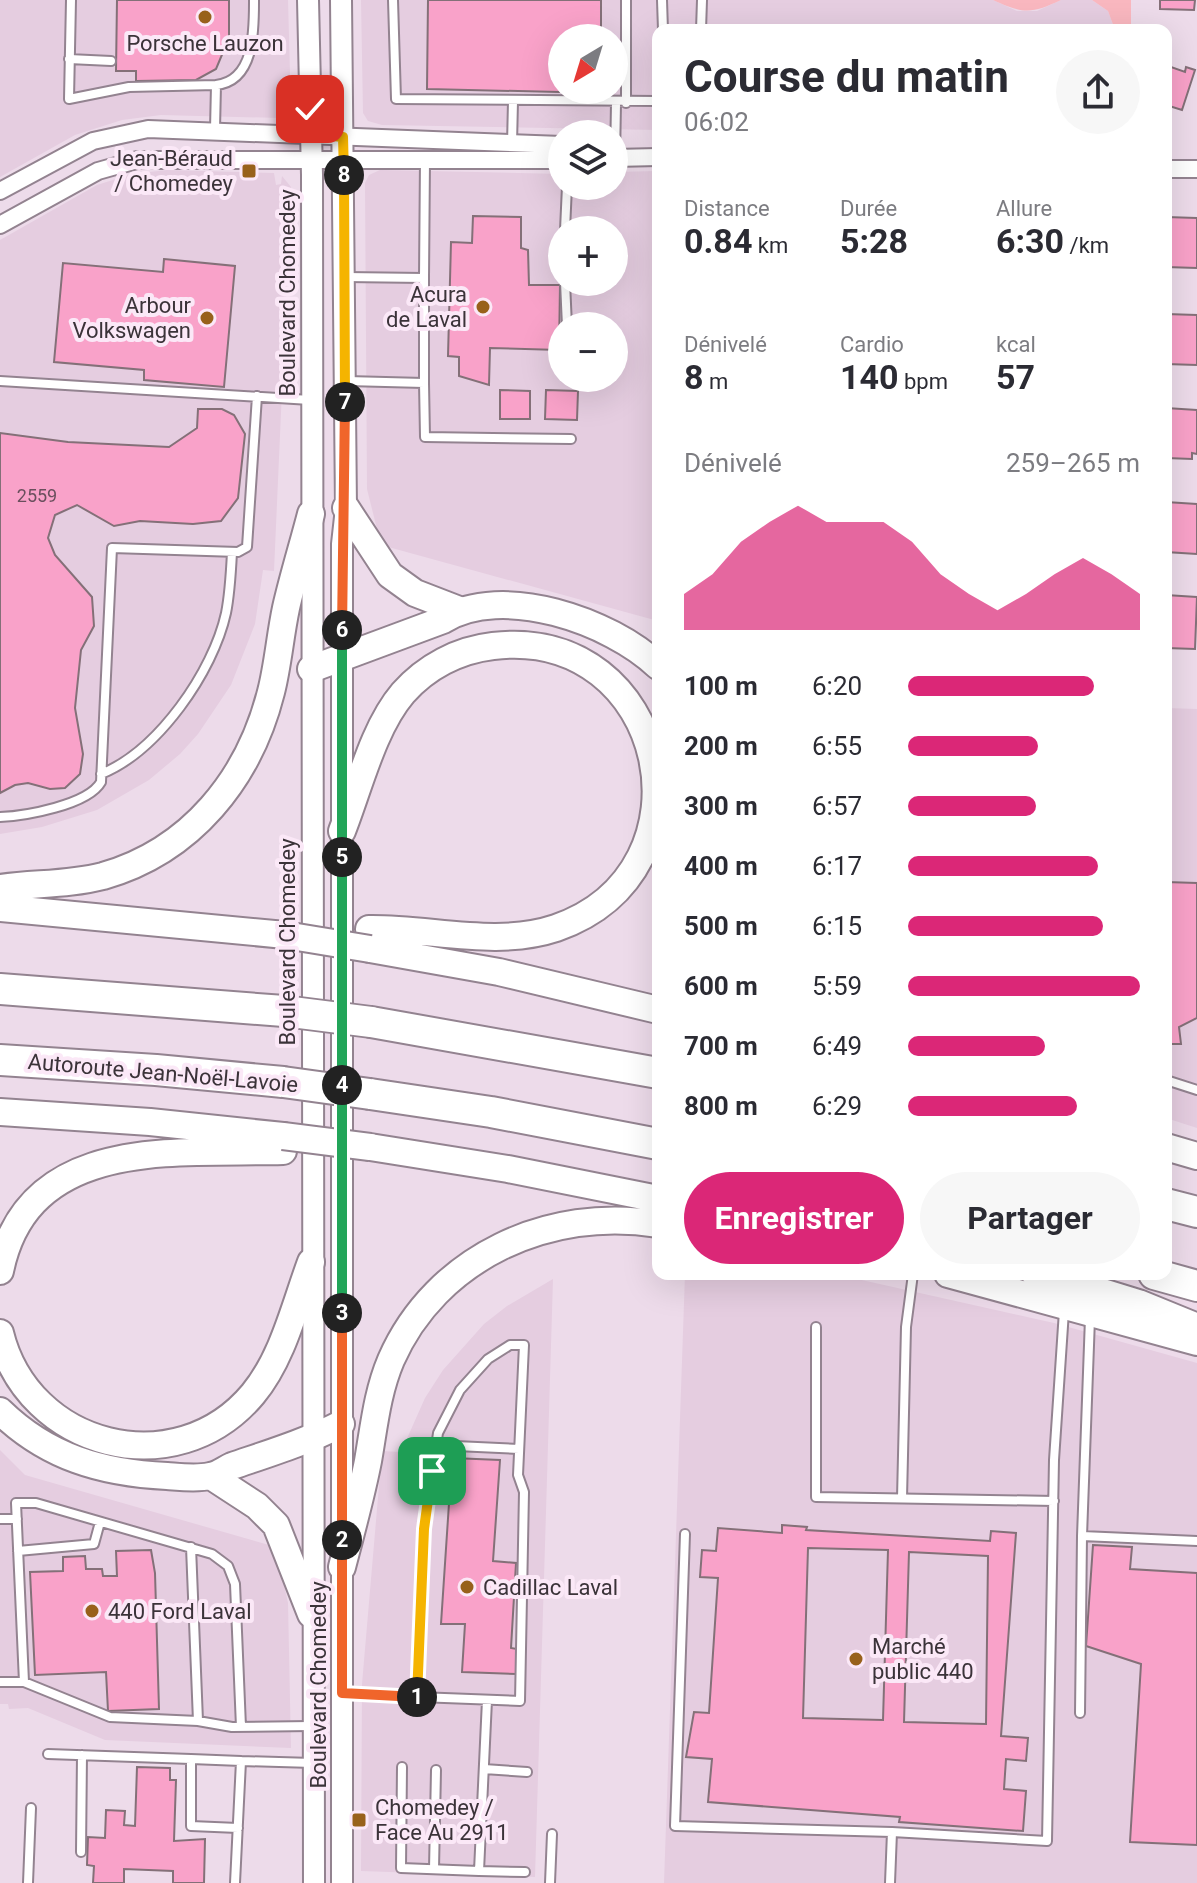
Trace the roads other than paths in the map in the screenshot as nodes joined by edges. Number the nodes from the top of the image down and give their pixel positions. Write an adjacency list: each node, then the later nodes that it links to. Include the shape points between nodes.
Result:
1 (71, 0): 12 (lane)
2 (254, 0): 14 (lane, via 253,42 244,66 232,82)
3 (308, 0): 20 (street, Boulevard Chomedey)
4 (341, 0): 21 (street, Boulevard Chomedey)
5 (393, 0): 15 (lane, via 396,99)
6 (626, 0): 9 (lane)
7 (662, 0): 10 (lane)
8 (702, 0): 11 (lane)
9 (626, 24)
10 (663, 24)
11 (701, 24)
12 (69, 59): 13 (lane); 14 (lane, via 69,99 129,87)
13 (111, 61)
14 (216, 85): 19 (lane)
15 (513, 101): 17 (lane); 22 (lane)
16 (652, 101): 18 (lane)
17 (548, 102)
18 (628, 103)
19 (215, 129): 20 (street); 33 (street, via 148,129 104,137)
20 (311, 134): 21 (street); 28 (street, Boulevard Chomedey)
21 (343, 137): 22 (street); 26 (street, Boulevard Chomedey)
22 (512, 143): 23 (street); 29 (lane)
23 (548, 144)
24 (628, 155): 25 (street)
25 (652, 156)
26 (344, 158): 27 (street); 28 (street); 35 (street, Boulevard Chomedey)
27 (425, 158): 29 (street); 36 (lane)
28 (311, 160): 34 (street, via 137,160 88,176); 41 (street, Boulevard Chomedey)
29 (512, 160): 30 (street)
30 (548, 160)
31 (1172, 169): 32 (street)
32 (1197, 169)
33 (0, 191)
34 (0, 225)
35 (344, 277): 36 (lane); 38 (street, Boulevard Chomedey)
36 (424, 278): 39 (lane)
37 (0, 381): 40 (lane)
38 (345, 381): 39 (lane); 43 (street, Boulevard Chomedey)
39 (424, 383): 42 (lane, via 425,437)
40 (257, 396): 41 (lane); 45 (lane, via 250,540 243,550)
41 (311, 400): 44 (street, Boulevard Chomedey)
42 (571, 439)
43 (346, 508): 46 (main road, via 390,575 415,593); 47 (street, Boulevard Chomedey)
44 (311, 514): 49 (street, Boulevard Chomedey); 55 (main road, via 262,723 246,761 221,797 171,843 120,870 65,883)
45 (232, 552): 51 (lane, via 225,614 205,668 154,735); 51 (lane, via 112,548)
46 (459, 610): 47 (main road); 48 (main road, via 521,608 577,618 615,635)
47 (342, 656): 49 (main road); 54 (street, Boulevard Chomedey)
48 (652, 662)
49 (311, 669): 73 (street, Boulevard Chomedey)
50 (652, 752): 54 (main road, via 624,696 580,661 524,645 471,650 433,668 402,695 381,727)
51 (101, 774): 52 (lane, via 98,787 85,796 42,811)
52 (0, 817)
53 (652, 822): 57 (main road, via 624,882 593,909 559,927 513,936)
54 (342, 831): 87 (street, Boulevard Chomedey)
55 (0, 888)
56 (0, 908): 57 (main road)
57 (370, 939): 59 (main road)
58 (0, 989): 61 (highway, bridge, via 371,1022)
59 (652, 1009)
60 (0, 1060): 66 (highway, Autoroute Jean-Noël-Lavoie, bridge, via 283,1082)
61 (652, 1072)
62 (1172, 1082): 63 (lane)
63 (1197, 1090)
64 (0, 1112): 65 (main road, via 150,1122)
65 (283, 1143): 67 (main road, bridge, via 370,1147); 74 (main road, via 151,1153 83,1169 32,1207 10,1240)
66 (652, 1144)
67 (652, 1198)
68 (1172, 1202): 70 (highway)
69 (1172, 1203): 71 (highway)
70 (1197, 1204)
71 (1197, 1212)
72 (652, 1224): 102 (main road, via 591,1221 526,1235 479,1259 434,1296 405,1334 385,1377)
73 (311, 1262): 84 (main road, via 280,1346 253,1394 219,1424 175,1442 123,1446 70,1429 27,1391); 88 (street, Boulevard Chomedey)
74 (0, 1271)
75 (1172, 1279): 79 (highway)
76 (912, 1280): 92 (lane, via 906,1327)
77 (970, 1280): 80 (main road)
78 (1057, 1280): 83 (highway)
79 (1197, 1286)
80 (1065, 1306): 81 (main road); 93 (lane)
81 (1091, 1313): 85 (main road); 98 (lane)
82 (816, 1327): 92 (lane, via 816,1497)
83 (1197, 1329)
84 (0, 1333)
85 (1197, 1342)
86 (0, 1411): 91 (main road, via 37,1442 93,1467 140,1475)
87 (341, 1424): 88 (main road); 102 (street, Boulevard Chomedey)
88 (312, 1439): 91 (main road); 103 (street, Boulevard Chomedey)
89 (434, 1445): 90 (lane); 90 (lane, via 460,1390 494,1354 517,1344 524,1345); 107 (lane, via 424,1529)
90 (519, 1449): 108 (lane, via 524,1492 520,1701)
91 (211, 1476): 103 (main road, via 276,1525)
92 (902, 1498): 93 (lane)
93 (1054, 1501): 124 (lane, via 1047,1841)
94 (0, 1519): 95 (lane)
95 (17, 1519): 96 (lane, via 16,1503 36,1503); 101 (lane)
96 (100, 1522): 100 (lane); 101 (lane, via 94,1544)
97 (685, 1534): 124 (lane, via 675,1826)
98 (1082, 1536): 99 (lane); 109 (lane)
99 (1197, 1541)
100 (191, 1547): 110 (lane); 112 (lane, via 218,1558 233,1577)
101 (18, 1551): 105 (lane)
102 (342, 1567): 106 (street, Boulevard Chomedey)
103 (311, 1614): 111 (street, Boulevard Chomedey)
104 (0, 1682): 105 (lane)
105 (24, 1682): 110 (lane, via 110,1717)
106 (342, 1693): 107 (lane); 133 (street, Boulevard Chomedey)
107 (418, 1697): 108 (lane)
108 (487, 1700): 119 (lane)
109 (1080, 1713)
110 (198, 1721): 112 (lane)
111 (312, 1726): 112 (lane); 117 (street, Boulevard Chomedey)
112 (241, 1727)
113 (48, 1754): 114 (lane)
114 (82, 1755): 115 (lane); 126 (lane)
115 (191, 1759): 116 (lane); 123 (lane, via 191,1826)
116 (241, 1761): 117 (lane); 123 (lane)
117 (313, 1763): 132 (street, Boulevard Chomedey)
118 (402, 1767): 127 (lane, via 401,1868)
119 (484, 1769): 121 (lane); 128 (lane)
120 (436, 1770): 127 (lane)
121 (527, 1772)
122 (31, 1808): 130 (lane)
123 (238, 1828): 131 (lane)
124 (892, 1832): 135 (lane)
125 (552, 1834): 134 (lane)
126 (81, 1852)
127 (434, 1869): 128 (lane)
128 (479, 1871): 129 (lane)
129 (525, 1872)
130 (28, 1883)
131 (235, 1883)
132 (314, 1883)
133 (342, 1883)
134 (550, 1883)
135 (890, 1883)

